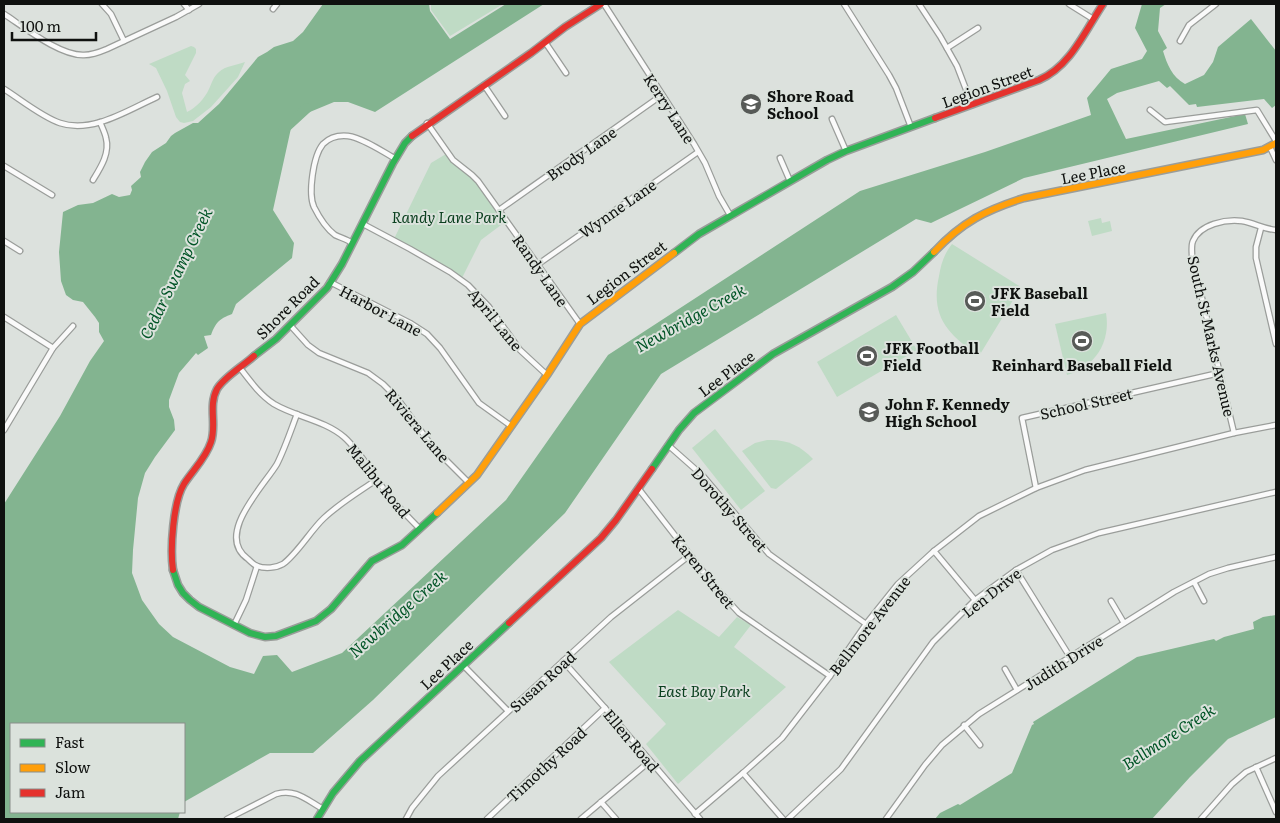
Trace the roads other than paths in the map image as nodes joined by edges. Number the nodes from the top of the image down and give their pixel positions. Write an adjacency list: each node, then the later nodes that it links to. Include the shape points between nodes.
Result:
1 (102, 4): 17 (street, via 111,14)
2 (184, 4): 12 (street)
3 (198, 4): 12 (street)
4 (276, 4): 11 (street)
5 (602, 4): 18 (street, Shore Road); 23 (street, Kerry Lane)
6 (844, 4): 31 (street, via 889,75)
7 (919, 4): 19 (street)
8 (1069, 4): 14 (street)
9 (1103, 4): 14 (street, Legion Street)
10 (1216, 4): 16 (street, via 1189,25)
11 (274, 9)
12 (189, 10): 17 (street)
13 (4, 14): 17 (street, via 57,48 73,54 96,54)
14 (1093, 19): 25 (street, Legion Street, via 1069,56 1053,73)
15 (978, 28): 19 (street)
16 (1180, 40)
17 (124, 41)
18 (545, 42): 20 (street); 21 (street, Shore Road)
19 (947, 48): 25 (street)
20 (566, 73)
21 (484, 85): 27 (street); 30 (street, Shore Road)
22 (4, 89): 29 (street, via 59,123 83,126)
23 (662, 95): 33 (street, Kerry Lane); 42 (street, Brody Lane)
24 (157, 97): 29 (street)
25 (972, 105): 31 (street, Legion Street)
26 (1150, 110): 32 (street, via 1165,122 1257,110)
27 (506, 116)
28 (832, 118): 34 (street)
29 (100, 122): 39 (street, via 107,151)
30 (427, 123): 36 (street, Shore Road, via 408,139); 42 (street, Randy Lane, via 453,160 478,181)
31 (911, 127): 34 (street, Legion Street)
32 (1274, 144): 37 (street); 67 (street, Lee Place, via 1263,150 1000,205 960,227 892,287 773,354 687,420)
33 (698, 152): 43 (street, Kerry Lane); 50 (street, Wynne Lane)
34 (846, 152): 40 (street, Legion Street)
35 (780, 158): 40 (street)
36 (396, 159): 44 (street, Shore Road); 48 (street, via 350,136 329,139 321,148 312,182 312,201 328,228)
37 (1276, 160)
38 (4, 166): 41 (street)
39 (93, 180)
40 (790, 181): 43 (street, Legion Street)
41 (52, 195)
42 (499, 210): 50 (street, Randy Lane)
43 (730, 215): 53 (street, Legion Street, via 698,234)
44 (363, 224): 48 (street, Shore Road); 60 (street, April Lane, via 468,285 489,307 520,350)
45 (1261, 228): 46 (street, South St Marks Avenue); 56 (street, via 1256,258); 59 (street, South St Marks Avenue, via 1242,222 1223,222 1203,229 1193,241 1192,256)
46 (1276, 230)
47 (4, 241): 49 (street)
48 (352, 244): 51 (street, Shore Road)
49 (20, 251)
50 (537, 265): 53 (street, Randy Lane)
51 (330, 282): 54 (street, Shore Road); 64 (street, Harbor Lane, via 427,334 479,403)
52 (4, 317): 57 (street)
53 (580, 324): 60 (street, Legion Street)
54 (290, 325): 58 (street, Shore Road); 69 (street, Riviera Lane, via 320,353 368,373 383,384 432,446)
55 (73, 326): 57 (street)
56 (1276, 344)
57 (53, 348): 62 (street)
58 (240, 368): 61 (street, Malibu Road, via 268,400); 85 (street, Shore Road, via 222,382 214,395 212,440 178,497 171,553 174,576 185,595 200,608)
59 (1219, 373): 66 (street, South St Marks Avenue); 71 (street, School Street, via 1022,418)
60 (547, 374): 64 (street, Legion Street)
61 (297, 414): 68 (street, Malibu Road, via 343,436); 77 (street, via 278,462 238,524 238,547 243,556)
62 (5, 423): 65 (street)
63 (1276, 425): 66 (street, Bellmore Avenue)
64 (511, 426): 69 (street, Legion Street)
65 (4, 430)
66 (1234, 434): 71 (street, Bellmore Avenue, via 1085,470)
67 (668, 445): 70 (street, Lee Place); 84 (street, Dorothy Street, via 703,476 769,554)
68 (376, 480): 73 (street, Malibu Road); 77 (street, via 323,519 284,563 273,567)
69 (469, 483): 73 (street, Legion Street)
70 (638, 488): 75 (street, Karen Street); 88 (street, Lee Place, via 600,538)
71 (1036, 488): 74 (street, Bellmore Avenue, via 979,516)
72 (1276, 492): 78 (street, Len Drive, via 1099,533 1052,550)
73 (420, 529): 85 (street, Legion Street, via 402,545 372,561 331,609 316,621 267,637)
74 (934, 551): 80 (street); 84 (street, Bellmore Avenue, via 898,584)
75 (690, 555): 87 (street, Susan Road, via 611,617); 90 (street, Karen Street, via 739,613)
76 (1276, 557): 79 (street, Judith Drive, via 1228,568)
77 (257, 566): 85 (street)
78 (1016, 570): 80 (street, Len Drive); 86 (street)
79 (1194, 582): 82 (street); 83 (street, Judith Drive)
80 (976, 600): 113 (street, Len Drive, via 933,642 842,769)
81 (1110, 601): 83 (street)
82 (1204, 601)
83 (1124, 623): 86 (street, Judith Drive)
84 (866, 624): 90 (street, Bellmore Avenue)
85 (234, 625)
86 (1070, 657): 91 (street, Judith Drive)
87 (563, 661): 92 (street, Ellen Road); 93 (street, Susan Road)
88 (463, 666): 93 (street); 101 (street, Lee Place, via 360,761)
89 (1005, 669): 91 (street)
90 (830, 676): 99 (street, Bellmore Avenue, via 782,738)
91 (1017, 690): 94 (street, Judith Drive)
92 (606, 708): 97 (street, Ellen Road); 108 (street, Timothy Road)
93 (508, 712): 107 (street, Susan Road, via 438,776)
94 (964, 726): 95 (street); 114 (street, Judith Drive, via 924,765)
95 (980, 745)
96 (1276, 758): 98 (street)
97 (650, 761): 100 (street); 104 (street, Ellen Road)
98 (1256, 767): 102 (street, via 1232,784); 103 (street)
99 (744, 773): 104 (street, Bellmore Avenue); 112 (street)
100 (602, 802): 109 (street); 110 (street)
101 (323, 809): 105 (street, via 295,793 284,791); 106 (street, Lee Place)
102 (1207, 812): 115 (street); 116 (street)
103 (1276, 812)
104 (695, 814): 111 (street, Ellen Road)
105 (227, 819)
106 (317, 819)
107 (406, 819)
108 (487, 819)
109 (581, 819)
110 (616, 819)
111 (700, 819)
112 (783, 819)
113 (788, 819)
114 (886, 819)
115 (1201, 819)
116 (1210, 819)

